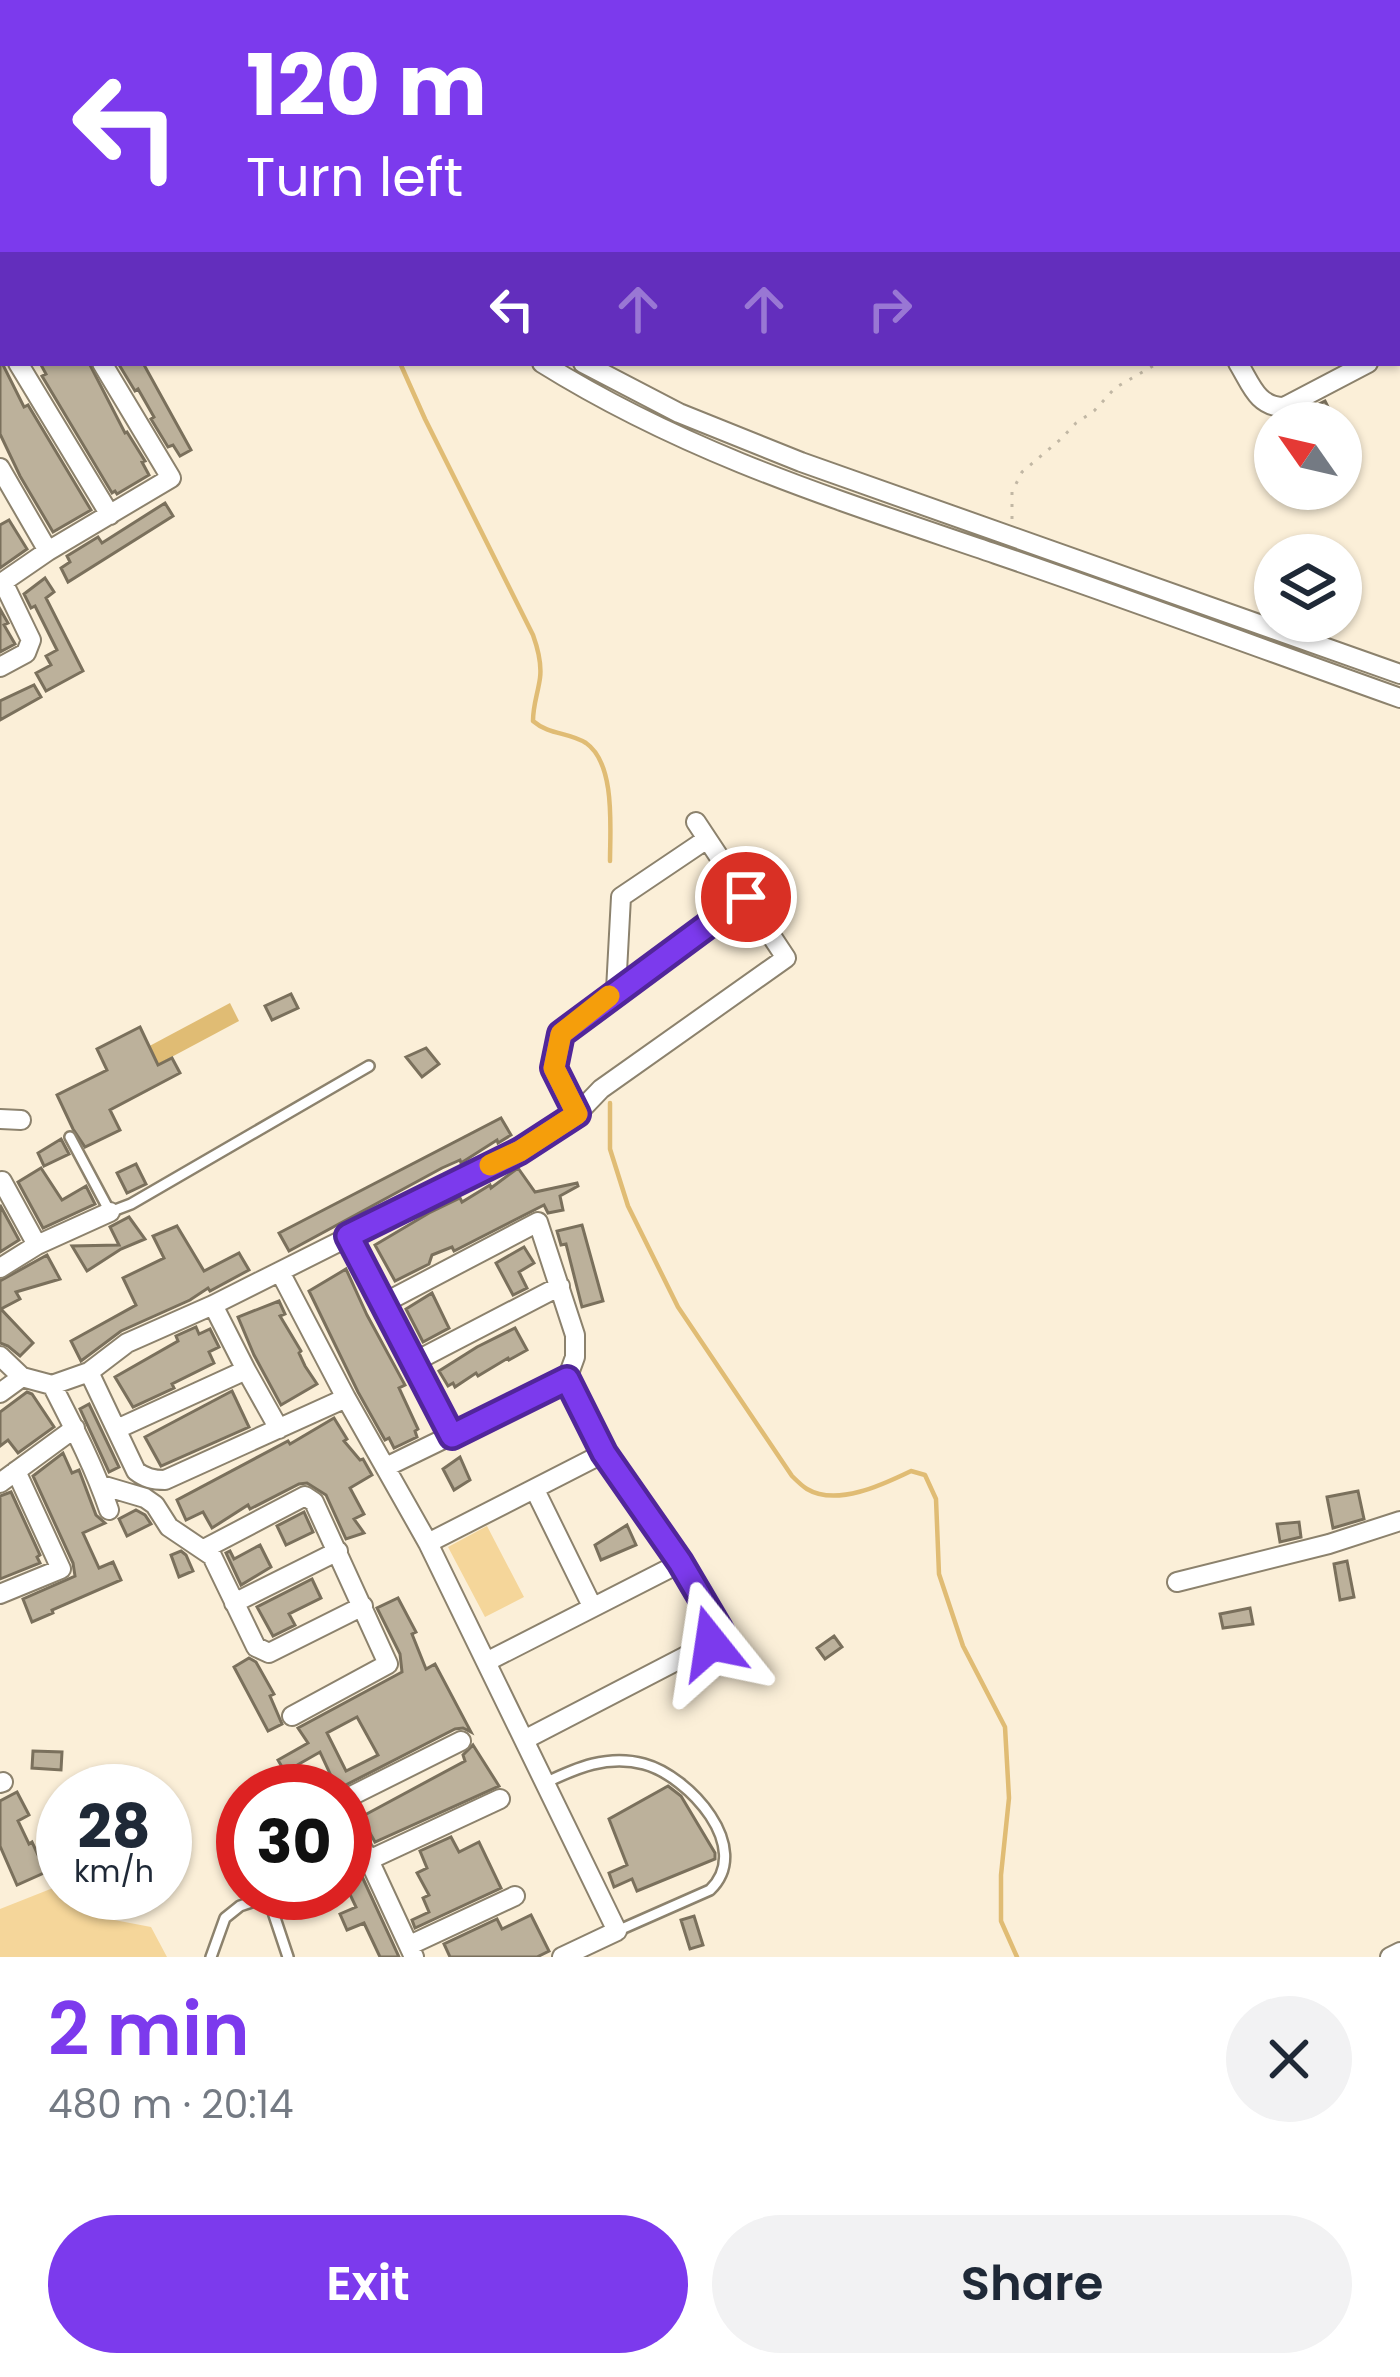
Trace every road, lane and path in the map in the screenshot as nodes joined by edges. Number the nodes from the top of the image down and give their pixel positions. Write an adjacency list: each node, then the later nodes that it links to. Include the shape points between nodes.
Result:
1 (20, 366): 10 (street)
2 (104, 366): 10 (street, via 171,478)
3 (547, 366): 16 (street, via 669,434 794,486)
4 (590, 366): 11 (street, via 731,435)
5 (1153, 366): 11 (path, via 1115,388 1022,472)
6 (1240, 366): 7 (street, via 1263,403 1285,407)
7 (1362, 366)
8 (0, 468): 9 (street)
9 (8, 500): 12 (street)
10 (110, 515): 12 (street)
11 (1007, 535): 15 (street)
12 (48, 551): 13 (street)
13 (1, 583): 14 (street, via 31,640 26,653)
14 (0, 668)
15 (1400, 674)
16 (1400, 698)
17 (746, 897): 18 (street); 18 (street, via 701,830 621,897); 20 (street, via 786,958)
18 (616, 990): 20 (street, via 561,1034 554,1068)
19 (369, 1066): 25 (lane)
20 (577, 1114): 26 (street)
21 (0, 1119): 22 (street)
22 (21, 1120)
23 (70, 1137): 25 (lane)
24 (2, 1181): 27 (street)
25 (110, 1212): 27 (street)
26 (348, 1236): 29 (street); 31 (street)
27 (38, 1245): 28 (street)
28 (0, 1268)
29 (280, 1272): 32 (street); 41 (street)
30 (560, 1286): 31 (street, via 538,1222); 34 (street); 38 (street, via 575,1335)
31 (382, 1304): 34 (street)
32 (213, 1305): 35 (street); 36 (street, via 127,1343)
33 (0, 1356): 37 (street)
34 (412, 1363): 45 (street)
35 (246, 1370): 43 (street); 44 (street)
36 (89, 1372): 39 (street); 43 (street)
37 (22, 1377): 39 (street); 40 (street)
38 (567, 1379): 45 (street); 46 (street)
39 (52, 1385): 42 (street)
40 (0, 1394)
41 (346, 1398): 44 (street); 47 (street)
42 (75, 1428): 48 (street); 49 (street)
43 (117, 1429): 44 (street, via 136,1471 153,1480)
44 (279, 1430)
45 (452, 1436): 47 (street)
46 (604, 1453): 50 (street); 56 (street)
47 (386, 1467): 53 (street)
48 (8, 1477): 58 (street, via 61,1569)
49 (100, 1485): 51 (street); 54 (street, via 146,1498 169,1527)
50 (535, 1490): 53 (street); 61 (street)
51 (109, 1510)
52 (1400, 1521): 57 (street)
53 (428, 1543): 62 (street)
54 (204, 1550): 55 (street, via 304,1496); 59 (street)
55 (338, 1551): 59 (street); 60 (street)
56 (680, 1562): 61 (street); 64 (street, via 720,1630 711,1643)
57 (1177, 1582)
58 (0, 1594)
59 (234, 1604): 60 (street, via 256,1647 269,1653)
60 (363, 1606): 63 (street, via 388,1664)
61 (592, 1606): 62 (street)
62 (486, 1662): 64 (street)
63 (292, 1716)
64 (524, 1740): 66 (street)
65 (461, 1741): 67 (street)
66 (544, 1783): 74 (street); 74 (lane, via 606,1761 646,1764 693,1792 722,1837 725,1869 710,1890)
67 (372, 1786)
68 (500, 1799): 69 (street)
69 (372, 1859)
70 (372, 1866): 75 (street)
71 (514, 1896): 75 (street)
72 (224, 1920): 77 (lane)
73 (279, 1920): 78 (lane)
74 (616, 1930): 79 (street)
75 (412, 1951)
76 (1400, 1952): 80 (street)
77 (211, 1957)
78 (288, 1957)
79 (562, 1957)
80 (1390, 1957)

